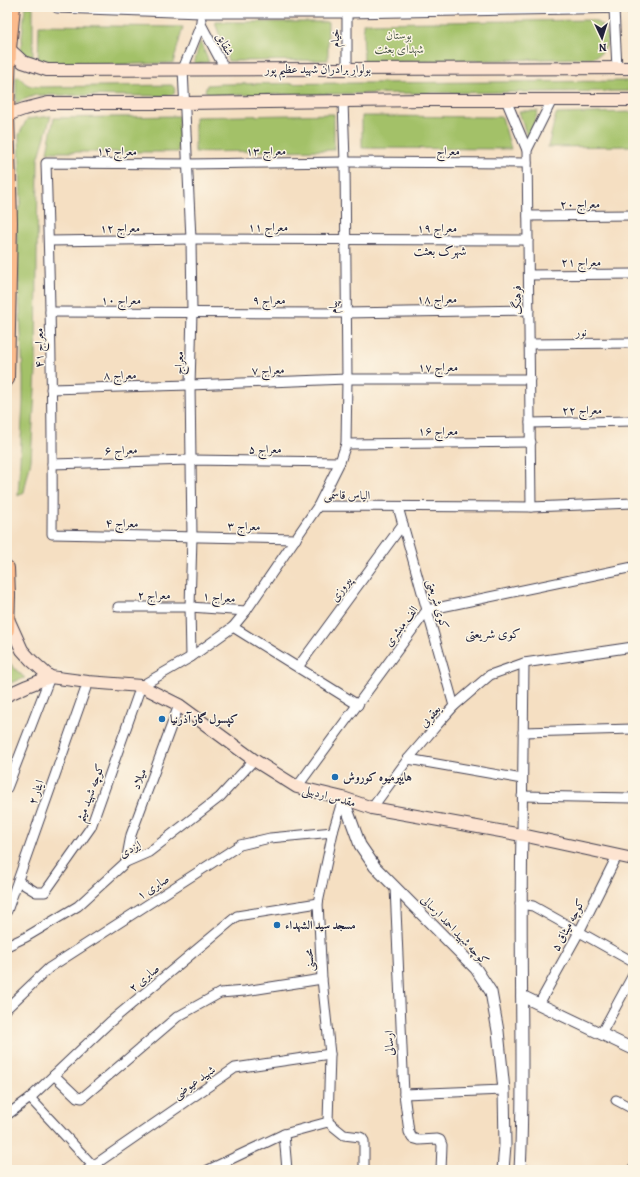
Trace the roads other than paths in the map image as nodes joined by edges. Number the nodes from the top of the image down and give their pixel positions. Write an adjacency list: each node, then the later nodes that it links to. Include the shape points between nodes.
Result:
1 (13, 7): 9 (highway)
2 (57, 8): 6 (street)
3 (633, 8): 5 (street)
4 (527, 9): 5 (street); 7 (street)
5 (614, 9): 10 (street)
6 (201, 10): 7 (street); 8 (street, شقایق)
7 (347, 10): 14 (street, خیام)
8 (201, 24): 12 (street); 13 (street, شقایق)
9 (10, 49): 12 (main road, بولوار برادران شهید عظیم‌ پور, via 23,62 46,70); 20 (highway)
10 (617, 68): 11 (main road, بولوار برادران شهید عظیم‌ پور); 14 (main road, بولوار برادران شهید عظیم‌ پور)
11 (633, 68)
12 (184, 69): 13 (main road, بولوار برادران شهید عظیم‌ پور); 19 (street, معراج)
13 (225, 69): 14 (main road, بولوار برادران شهید عظیم‌ پور)
14 (347, 69)
15 (506, 100): 16 (main road); 18 (main road); 21 (street)
16 (552, 100): 17 (main road); 21 (street, فرهنگ)
17 (633, 100)
18 (343, 101): 19 (main road); 22 (street, پیام)
19 (184, 104): 20 (main road, via 48,104); 25 (street, معراج)
20 (7, 115): 40 (highway, via 10,222)
21 (527, 150): 24 (street, فرهنگ)
22 (345, 162): 24 (street, معراج); 25 (street, معراج ۱۳); 29 (street, پیام)
23 (46, 163): 25 (street, معراج ۱۴); 31 (street, معراج ۴۱)
24 (527, 163): 27 (street, فرهنگ)
25 (188, 164): 28 (street, معراج)
26 (633, 215): 27 (street, معراج ۲۰)
27 (528, 216): 30 (street, فرهنگ)
28 (191, 239): 29 (street, معراج ۱۱); 31 (street, معراج ۱۲); 36 (street, معراج)
29 (345, 239): 30 (street, معراج ۱۹); 37 (street, پیام)
30 (528, 240): 33 (street, فرهنگ)
31 (49, 241): 35 (street, معراج ۴۱)
32 (633, 274): 33 (street, معراج ۲۱)
33 (528, 275): 34 (street, فرهنگ)
34 (529, 310): 37 (street, معراج ۱۸); 39 (street, فرهنگ)
35 (50, 312): 36 (street, معراج ۱۰); 44 (street, معراج ۴۱)
36 (192, 312): 37 (street, معراج ۹); 43 (street, معراج)
37 (346, 313): 41 (street, پیام)
38 (633, 343): 39 (street, نور)
39 (529, 344): 42 (street, فرهنگ)
40 (7, 379)
41 (347, 379): 42 (street, معراج ۱۷); 43 (street, معراج ۷); 48 (street, پیام)
42 (530, 379): 46 (street, فرهنگ)
43 (190, 386): 44 (street, معراج ۸); 49 (street, معراج)
44 (51, 389): 51 (street, معراج ۴۱)
45 (633, 422): 46 (street, معراج ۲۲)
46 (530, 423): 47 (street, فرهنگ)
47 (531, 442): 48 (street, معراج ۱۶); 55 (street, فرهنگ)
48 (346, 444): 50 (street, پیام)
49 (190, 460): 50 (street, معراج ۵); 51 (street, معراج ۶); 58 (street, معراج)
50 (340, 462): 53 (street, پیام)
51 (52, 464): 57 (street, معراج ۴۱)
52 (633, 503): 55 (street, الیاس قاسمی)
53 (318, 506): 54 (street, الیاس قاسمی); 59 (street, الیاس قاسمی)
54 (398, 507): 55 (street, الیاس قاسمی); 56 (street, کوی شریعتی)
55 (532, 507)
56 (403, 524): 65 (street, کوی شریعتی); 72 (street, پیروزی)
57 (52, 534): 58 (street, معراج ۴)
58 (192, 537): 59 (street, معراج ۳); 64 (street, معراج)
59 (296, 539): 66 (street, الیاس قاسمی)
60 (633, 567): 65 (street, الف مبشری)
61 (7, 568): 62 (highway)
62 (8, 592): 67 (highway)
63 (118, 607): 64 (street, معراج ۲)
64 (190, 607): 66 (street, معراج ۱); 70 (street, معراج)
65 (427, 610): 78 (street, الف مبشری); 79 (street, کوی شریعتی)
66 (246, 611): 68 (street, الیاس قاسمی)
67 (8, 624): 73 (main road, via 22,650)
68 (233, 627): 70 (street, الیاس قاسمی); 72 (street)
69 (633, 647): 71 (street, یعقوبی)
70 (191, 657): 75 (street, الیاس قاسمی)
71 (524, 663): 79 (street, یعقوبی, via 490,675); 81 (street)
72 (298, 667): 78 (street)
73 (50, 677): 74 (main road, مقدس اردبیلی); 76 (main road); 86 (street)
74 (88, 682): 75 (main road, مقدس اردبیلی); 96 (street, ایثار ۲)
75 (141, 686): 77 (main road, مقدس اردبیلی); 96 (street, کوچه شهید میثم, via 91,828 45,892 36,892)
76 (7, 695)
77 (179, 705): 83 (main road, مقدس اردبیلی); 95 (street, میلاد, via 131,835)
78 (358, 705): 85 (street, الف مبشری)
79 (454, 706): 82 (street, یعقوبی)
80 (633, 729): 81 (street)
81 (523, 732): 84 (street)
82 (408, 759): 84 (street); 90 (street, یعقوبی)
83 (254, 760): 85 (main road, مقدس اردبیلی); 95 (street, ایزدی, via 220,797 149,852)
84 (522, 779): 87 (street)
85 (297, 787): 88 (main road, مقدس اردبیلی)
86 (7, 788)
87 (522, 796): 89 (street); 92 (street)
88 (343, 798): 90 (main road, مقدس اردبیلی); 91 (street, محسنی); 97 (street, کوچه شهید احمد ارسالی, via 360,845 375,867)
89 (633, 798)
90 (372, 808): 92 (main road, مقدس اردبیلی)
91 (333, 832): 98 (street, محسنی); 108 (street, صابری ۱, via 270,838 240,845 49,968)
92 (522, 835): 93 (main road, مقدس اردبیلی); 99 (street)
93 (617, 856): 94 (main road, مقدس اردبیلی); 101 (street, کوچه میثاق ۵)
94 (633, 859)
95 (126, 862): 102 (street, ایزدی, via 78,906)
96 (18, 881): 100 (street, ایثار ۲)
97 (395, 887): 113 (street, کوچه شهید احمد ارسالی, via 476,969 491,992); 114 (street, ارسالی)
98 (318, 903): 105 (street, محسنی); 112 (street, صابری ۲, via 238,916 110,1022)
99 (520, 904): 101 (street, via 533,906); 106 (street)
100 (7, 911)
101 (579, 932): 103 (street); 107 (street, کوچه میثاق ۵)
102 (7, 946)
103 (633, 962)
104 (633, 975): 109 (street)
105 (322, 979): 111 (street, محسنی); 112 (street, via 220,993 177,1017 82,1098 77,1097)
106 (522, 996): 107 (street); 128 (street)
107 (539, 1004): 109 (street)
108 (7, 1008)
109 (601, 1034): 110 (street)
110 (633, 1049)
111 (330, 1054): 119 (street, محسنی); 122 (street, شهید عیوضی, via 235,1068)
112 (54, 1075): 115 (street, صابری ۲)
113 (504, 1090): 114 (street); 127 (street, کوچه شهید احمد ارسالی)
114 (404, 1094): 126 (street, ارسالی, via 412,1138 440,1140)
115 (30, 1098): 118 (street, صابری ۲); 122 (street)
116 (616, 1100): 117 (street)
117 (633, 1109)
118 (7, 1115)
119 (328, 1122): 120 (street); 125 (street, via 344,1135 362,1138)
120 (284, 1134): 121 (street); 124 (street)
121 (218, 1167): 123 (street)
122 (92, 1169)
123 (208, 1170)
124 (287, 1170)
125 (364, 1170)
126 (441, 1170)
127 (503, 1170)
128 (520, 1170)

